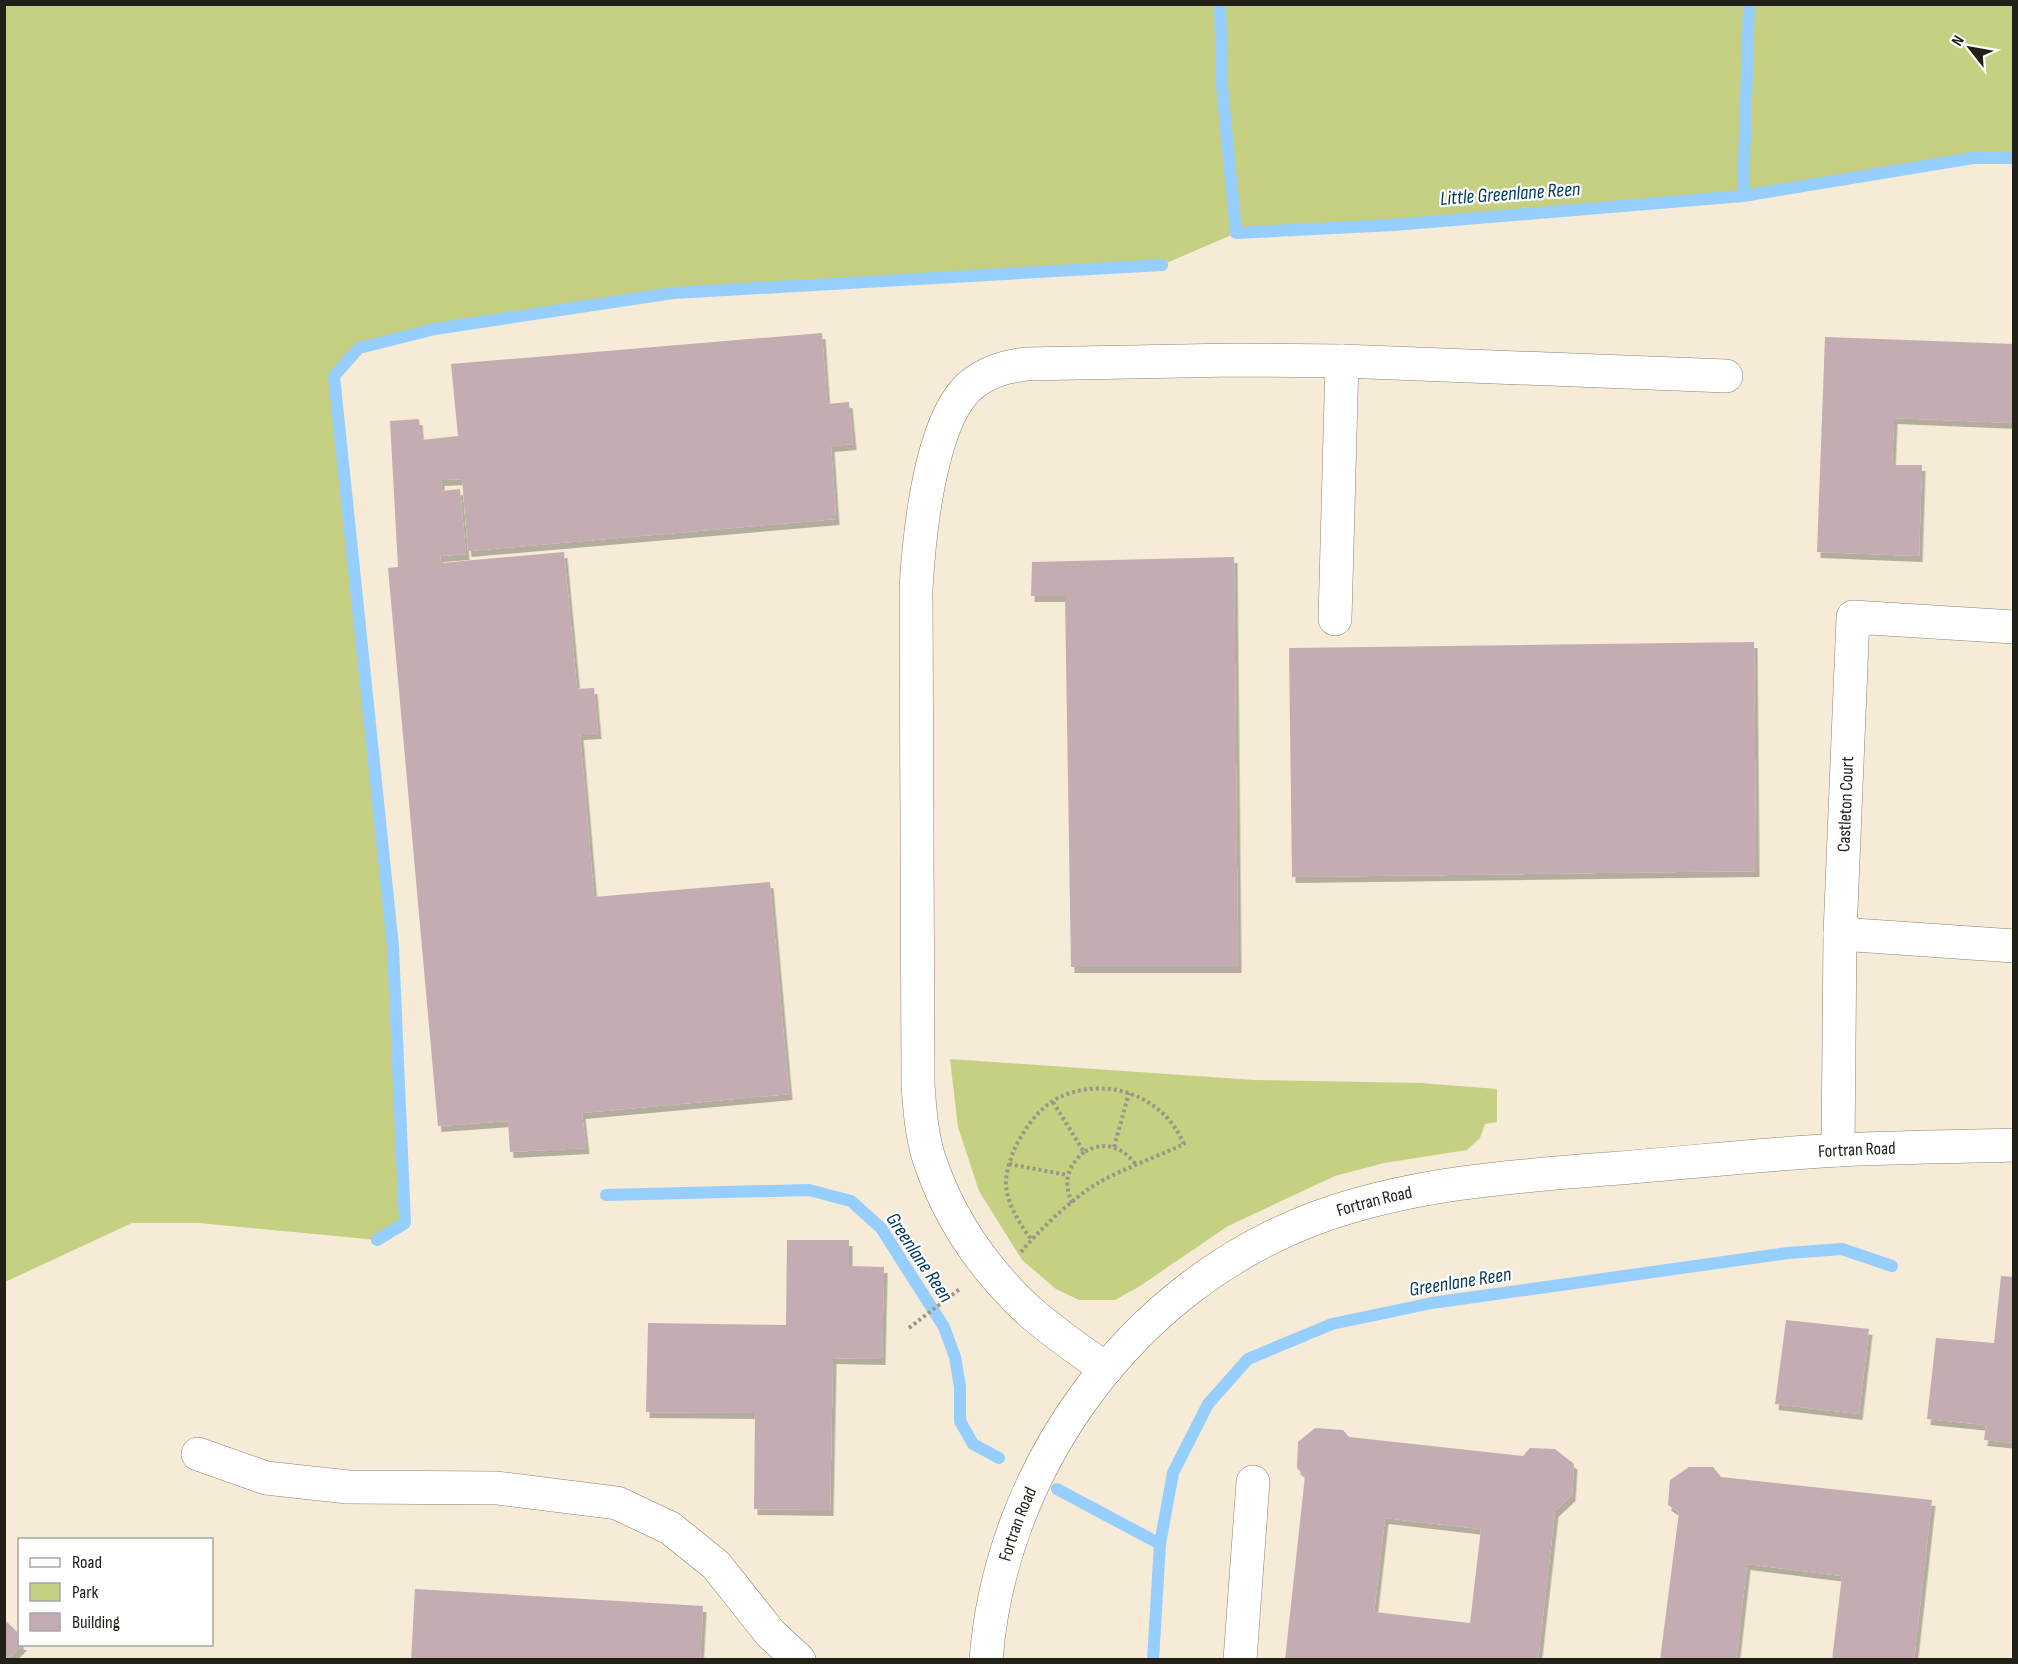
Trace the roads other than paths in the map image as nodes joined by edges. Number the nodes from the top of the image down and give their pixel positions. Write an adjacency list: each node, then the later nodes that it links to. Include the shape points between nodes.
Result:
1 (1342, 361): 2 (street); 3 (street); 9 (street, via 1026,364 998,369 973,383 953,407 929,479 918,553 915,643 921,1124 931,1166 945,1198 982,1260 1031,1312)
2 (1726, 376)
3 (1335, 619)
4 (2013, 627): 5 (street, Castleton Court, via 1853,617)
5 (1840, 934): 6 (street); 8 (street, Castleton Court)
6 (2013, 946)
7 (2013, 1145): 8 (street, Fortran Road)
8 (1838, 1150): 9 (street, Fortran Road, via 1518,1176 1434,1186 1372,1200 1314,1219 1243,1253 1198,1281 1148,1324)
9 (1106, 1370): 13 (street, Fortran Road, via 1047,1453 1020,1511 998,1581)
10 (198, 1454): 12 (street, via 266,1478 348,1487 497,1488 617,1503 670,1528 716,1565 770,1633)
11 (1253, 1482): 14 (street)
12 (799, 1659)
13 (986, 1659)
14 (1240, 1659)

